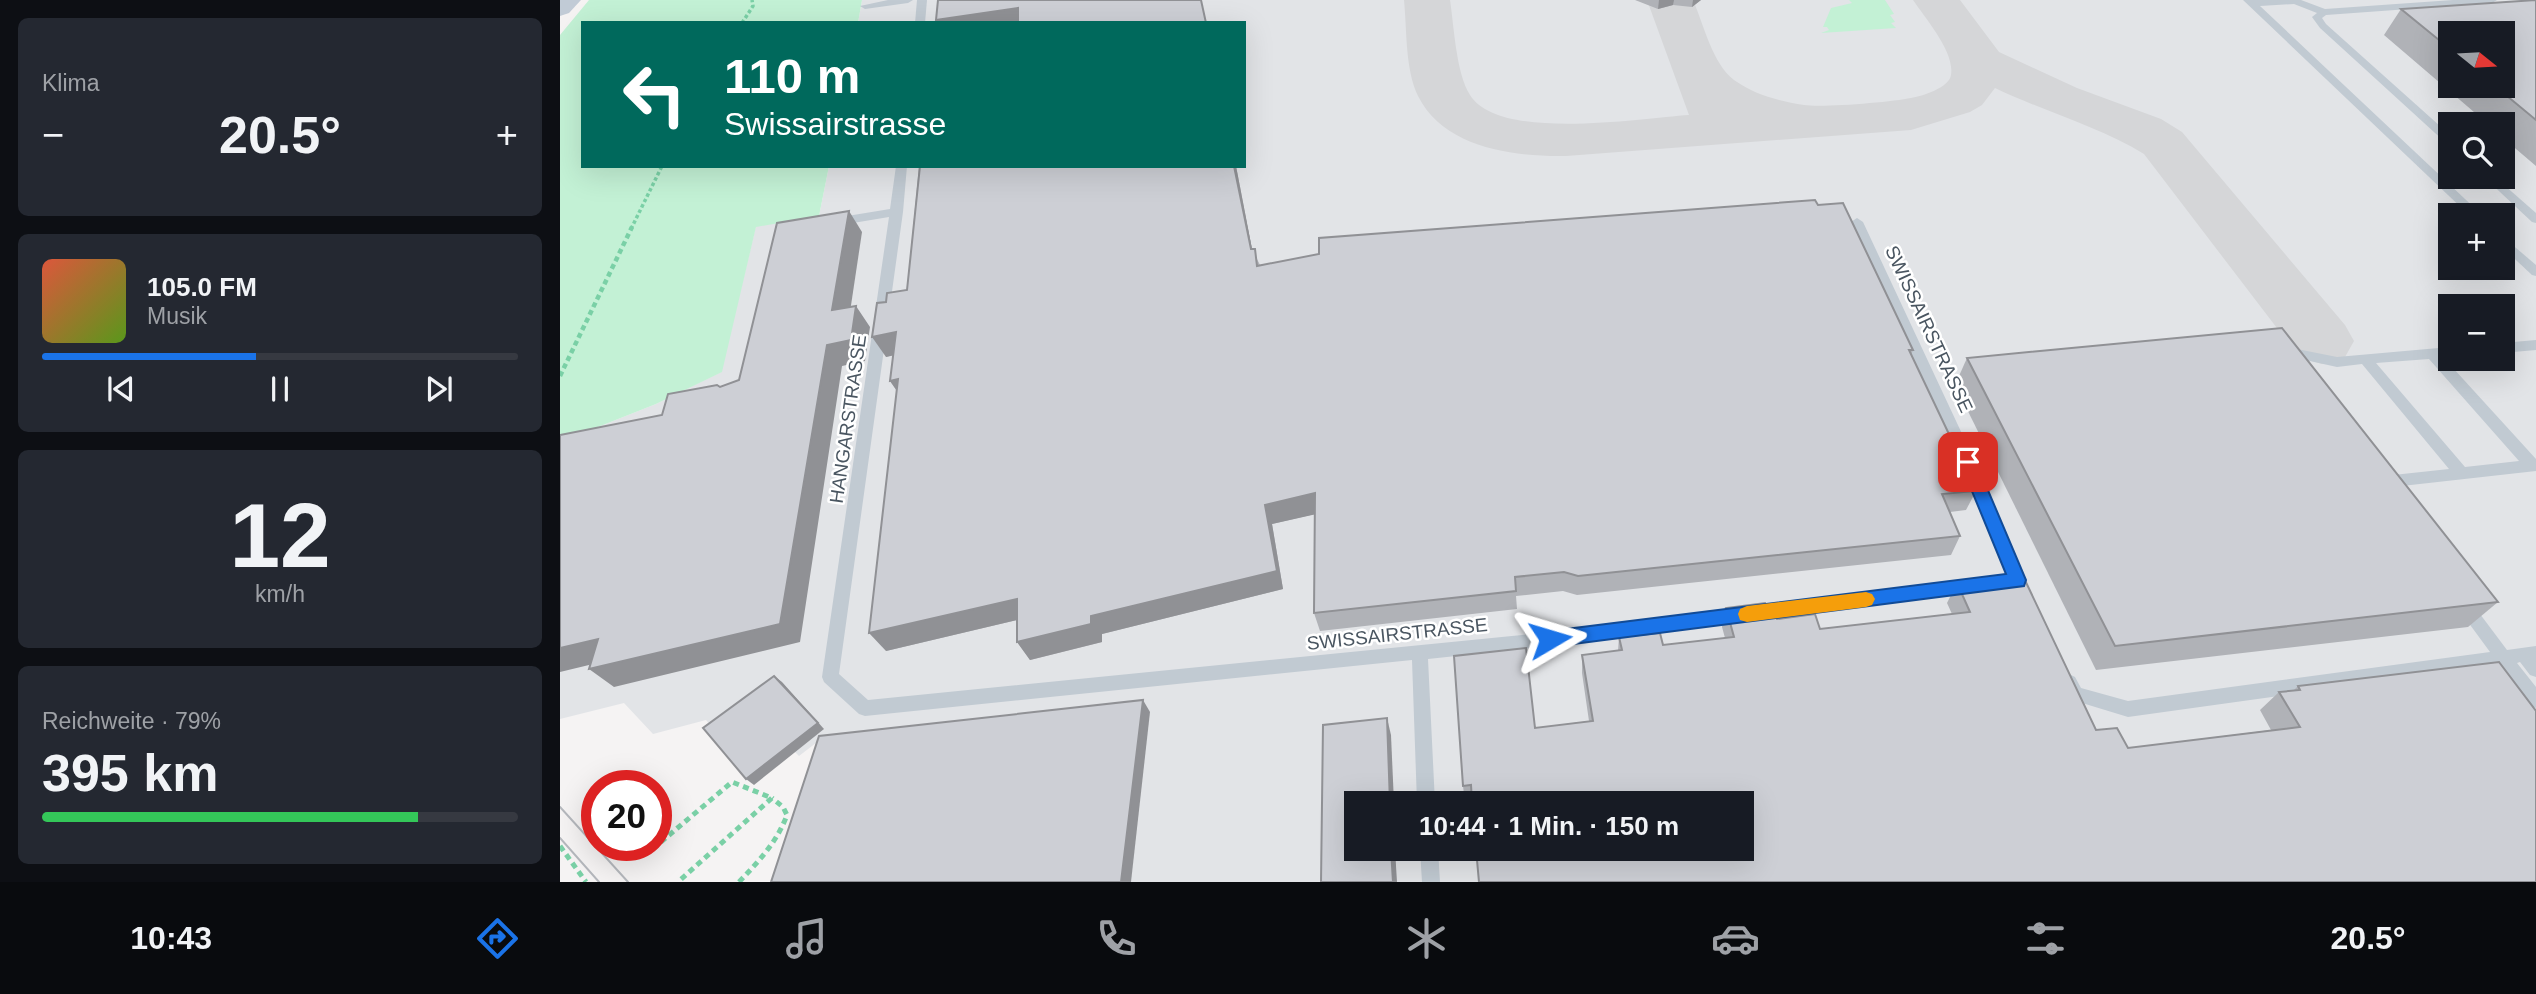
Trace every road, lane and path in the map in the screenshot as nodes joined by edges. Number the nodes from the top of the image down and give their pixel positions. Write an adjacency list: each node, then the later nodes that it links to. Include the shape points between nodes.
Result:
1 (568, 0): 8 (main road)
2 (752, 0): 10 (path)
3 (908, 0): 7 (lane)
4 (922, 0): 11 (lane)
5 (2491, 0): 9 (lane)
6 (2250, 2): 9 (lane, via 2295,1); 16 (lane)
7 (864, 6)
8 (560, 8)
9 (2324, 12): 12 (lane, via 2317,17 2323,26)
10 (743, 21)
11 (919, 21)
12 (2438, 130)
13 (661, 168): 29 (path)
14 (902, 168): 17 (lane, HANGARSTRASSE)
15 (2503, 189): 18 (lane)
16 (2463, 203)
17 (897, 212): 20 (lane); 39 (lane, HANGARSTRASSE)
18 (2536, 219)
19 (1857, 222): 34 (lane, SWISSAIRSTRASSE, via 2020,586)
20 (822, 225)
21 (2515, 252): 22 (lane)
22 (2536, 272)
23 (2536, 345): 24 (lane)
24 (2515, 347)
25 (2438, 353): 26 (lane)
26 (2432, 354): 27 (lane); 30 (lane)
27 (2365, 359): 28 (lane, via 2321,360 2279,350); 31 (lane)
28 (2301, 373)
29 (560, 376)
30 (2533, 465): 31 (lane)
31 (2461, 473): 32 (lane)
32 (2380, 482)
33 (2453, 592): 36 (lane)
34 (1420, 652): 39 (lane, SWISSAIRSTRASSE, via 865,708); 41 (lane)
35 (2530, 653): 36 (lane); 37 (lane)
36 (2502, 656): 38 (lane, via 2128,709 2075,694); 40 (lane)
37 (2536, 670)
38 (2064, 671)
39 (830, 677)
40 (2536, 700)
41 (1425, 791)
42 (772, 797): 43 (path, via 732,782); 47 (path); 48 (path, via 787,815 782,831)
43 (672, 833)
44 (560, 846): 46 (path)
45 (1430, 861): 49 (lane)
46 (586, 882)
47 (678, 882)
48 (739, 882)
49 (1431, 882)

